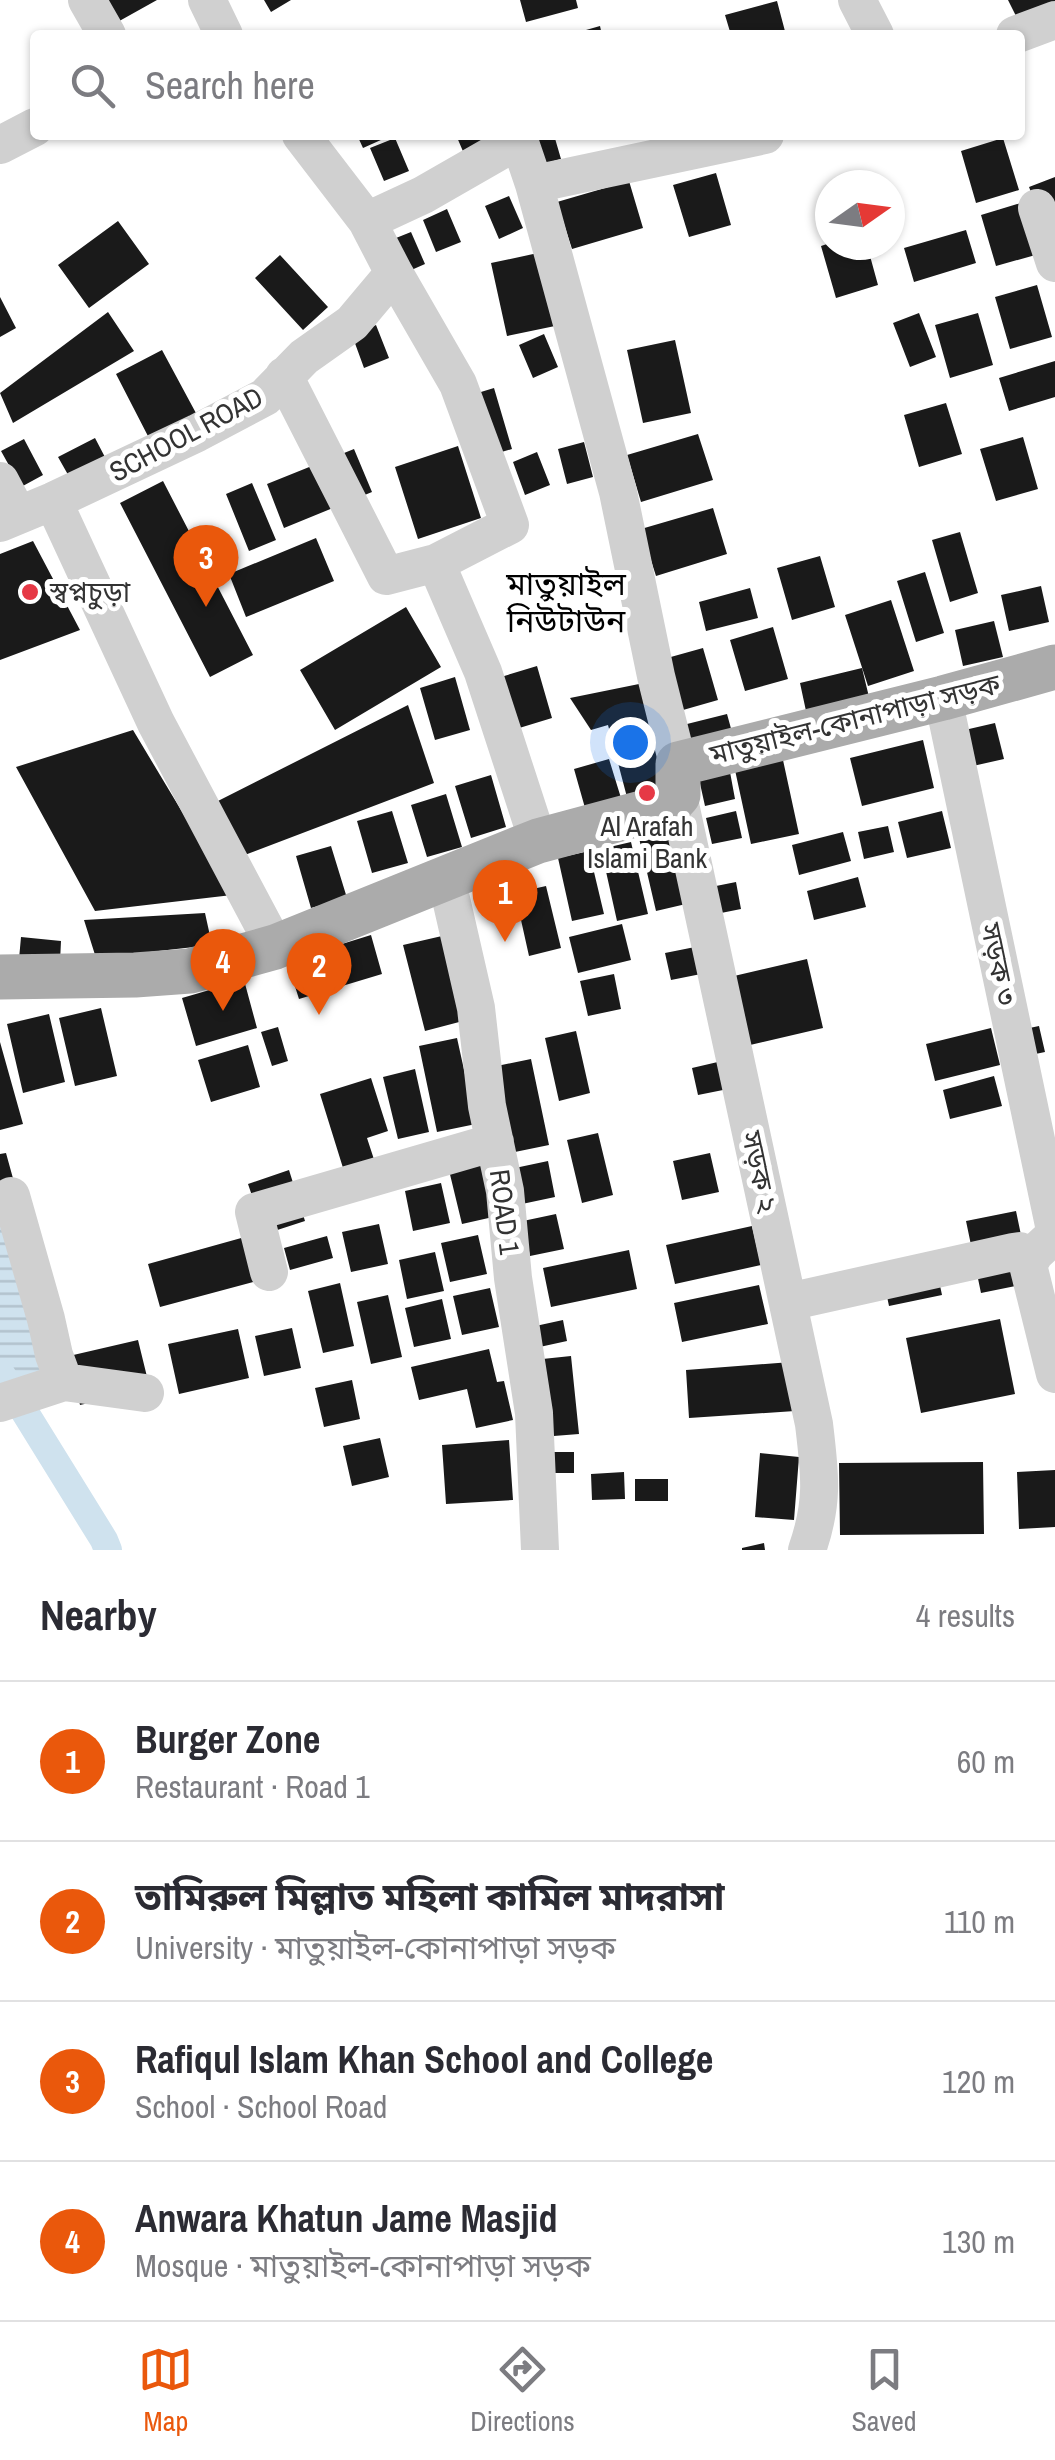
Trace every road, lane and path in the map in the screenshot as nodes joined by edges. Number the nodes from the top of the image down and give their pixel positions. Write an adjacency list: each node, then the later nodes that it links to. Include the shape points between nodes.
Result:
1 (87, 0): 5 (street)
2 (208, 0): 6 (street)
3 (856, 0): 7 (street)
4 (1055, 20): 8 (street)
5 (103, 30)
6 (222, 30)
7 (872, 30)
8 (1025, 31)
9 (30, 130): 12 (street)
10 (305, 140): 15 (street)
11 (741, 140): 13 (street)
12 (0, 145)
13 (534, 184): 15 (street, সড়ক ২, via 519,140); 25 (street, সড়ক ২, via 618,492)
14 (1037, 208): 16 (street)
15 (367, 220): 17 (street)
16 (1055, 263)
17 (394, 274): 18 (street, SCHOOL ROAD, via 352,323); 22 (street, via 458,384 510,524)
18 (284, 376): 20 (street, SCHOOL ROAD, via 237,413); 22 (street, via 386,576)
19 (0, 481): 21 (street)
20 (53, 501): 21 (street, SCHOOL ROAD); 28 (street, via 156,723)
21 (9, 519)
22 (436, 563): 26 (street, via 484,672)
23 (1055, 668): 24 (main road, মাতুয়াইল-কোনাপাড়া সড়ক)
24 (943, 698): 25 (main road, মাতুয়াইল-কোনাপাড়া সড়ক); 32 (street, সড়ক ৩)
25 (678, 779): 26 (main road, মাতুয়াইল-কোনাপাড়া সড়ক, via 668,806); 34 (street, সড়ক ২)
26 (538, 842): 27 (main road, মাতুয়াইল-কোনাপাড়া সড়ক)
27 (446, 877): 28 (main road, মাতুয়াইল-কোনাপাড়া সড়ক); 30 (street, ROAD 1, via 476,1008)
28 (275, 947): 29 (main road, মাতুয়াইল-কোনাপাড়া সড়ক, via 190,971)
29 (0, 977)
30 (494, 1142): 33 (street, via 254,1212); 39 (street, ROAD 1, via 534,1413)
31 (11, 1196): 36 (street)
32 (1047, 1240): 34 (street); 35 (street, সড়ক ৩, via 1028,1265)
33 (269, 1272)
34 (788, 1302): 40 (street, সড়ক ২, via 821,1483)
35 (1055, 1374)
36 (63, 1382): 37 (street); 38 (street)
37 (145, 1393)
38 (0, 1403)
39 (540, 1550)
40 (807, 1550)

